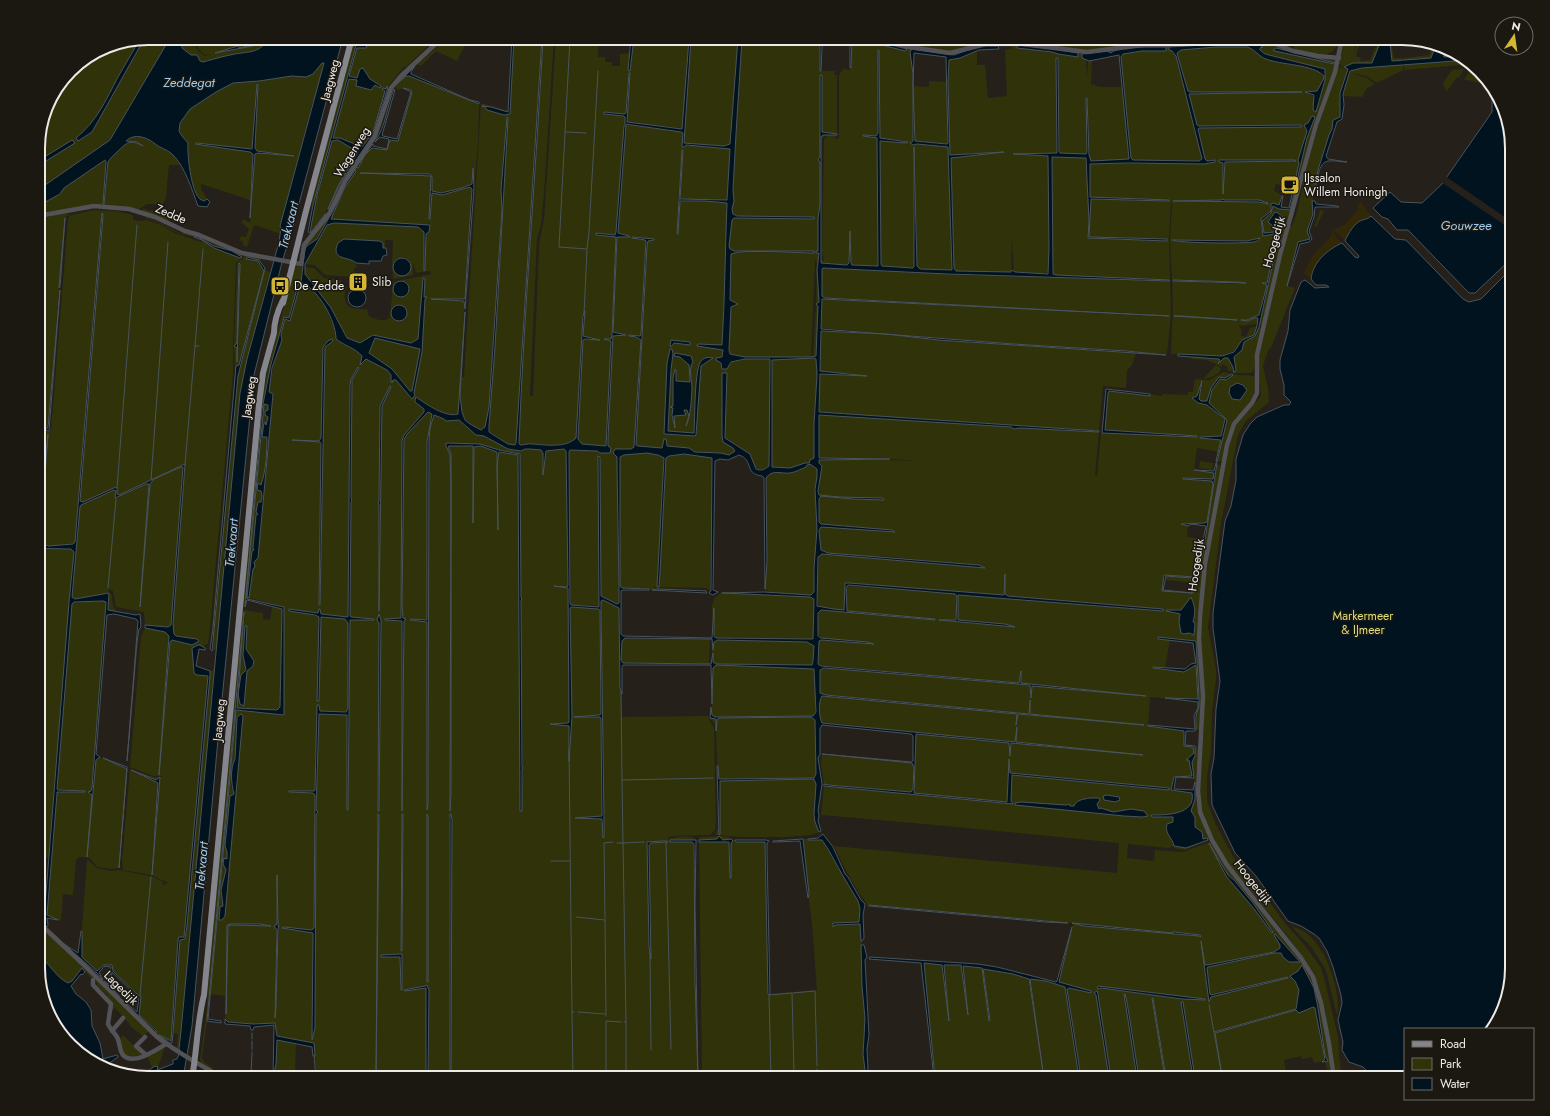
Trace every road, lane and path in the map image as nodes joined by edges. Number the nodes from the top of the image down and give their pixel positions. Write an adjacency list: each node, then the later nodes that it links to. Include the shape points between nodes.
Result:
1 (350, 45): 13 (main road, Jaagweg)
2 (434, 45): 14 (street, Wagenweg, via 391,88 375,136 345,181 329,214 304,245)
3 (901, 45): 4 (street, via 950,52)
4 (982, 45)
5 (1030, 45): 6 (street, via 1087,52)
6 (1148, 45)
7 (1148, 45): 8 (street)
8 (1173, 45)
9 (1278, 45): 11 (street, via 1293,51)
10 (1341, 45): 11 (street, Hoogedijk)
11 (1339, 58): 25 (street, Hoogedijk, via 1316,126 1280,254 1257,356 1257,393 1231,430 1222,463 1205,564 1200,616 1203,702 1198,791 1200,812 1212,840 1227,865 1301,958 1313,977 1321,1002)
12 (45, 215): 13 (street, Zedde, via 94,206 123,208 155,217 235,250)
13 (293, 263): 14 (street, Zedde); 22 (main road, Jaagweg, via 266,363 259,404 204,995)
14 (300, 264)
15 (45, 929): 20 (street, Lagedijk)
16 (93, 980): 18 (street, via 93,985 111,1004 107,1022)
17 (123, 1018): 18 (street)
18 (112, 1031): 21 (street, via 124,1056 133,1059)
19 (145, 1036): 21 (street, via 136,1046)
20 (166, 1044): 21 (street); 22 (street, Lagedijk)
21 (146, 1055)
22 (194, 1066): 23 (main road, Jaagweg); 24 (street)
23 (193, 1071)
24 (210, 1071)
25 (1333, 1071)

